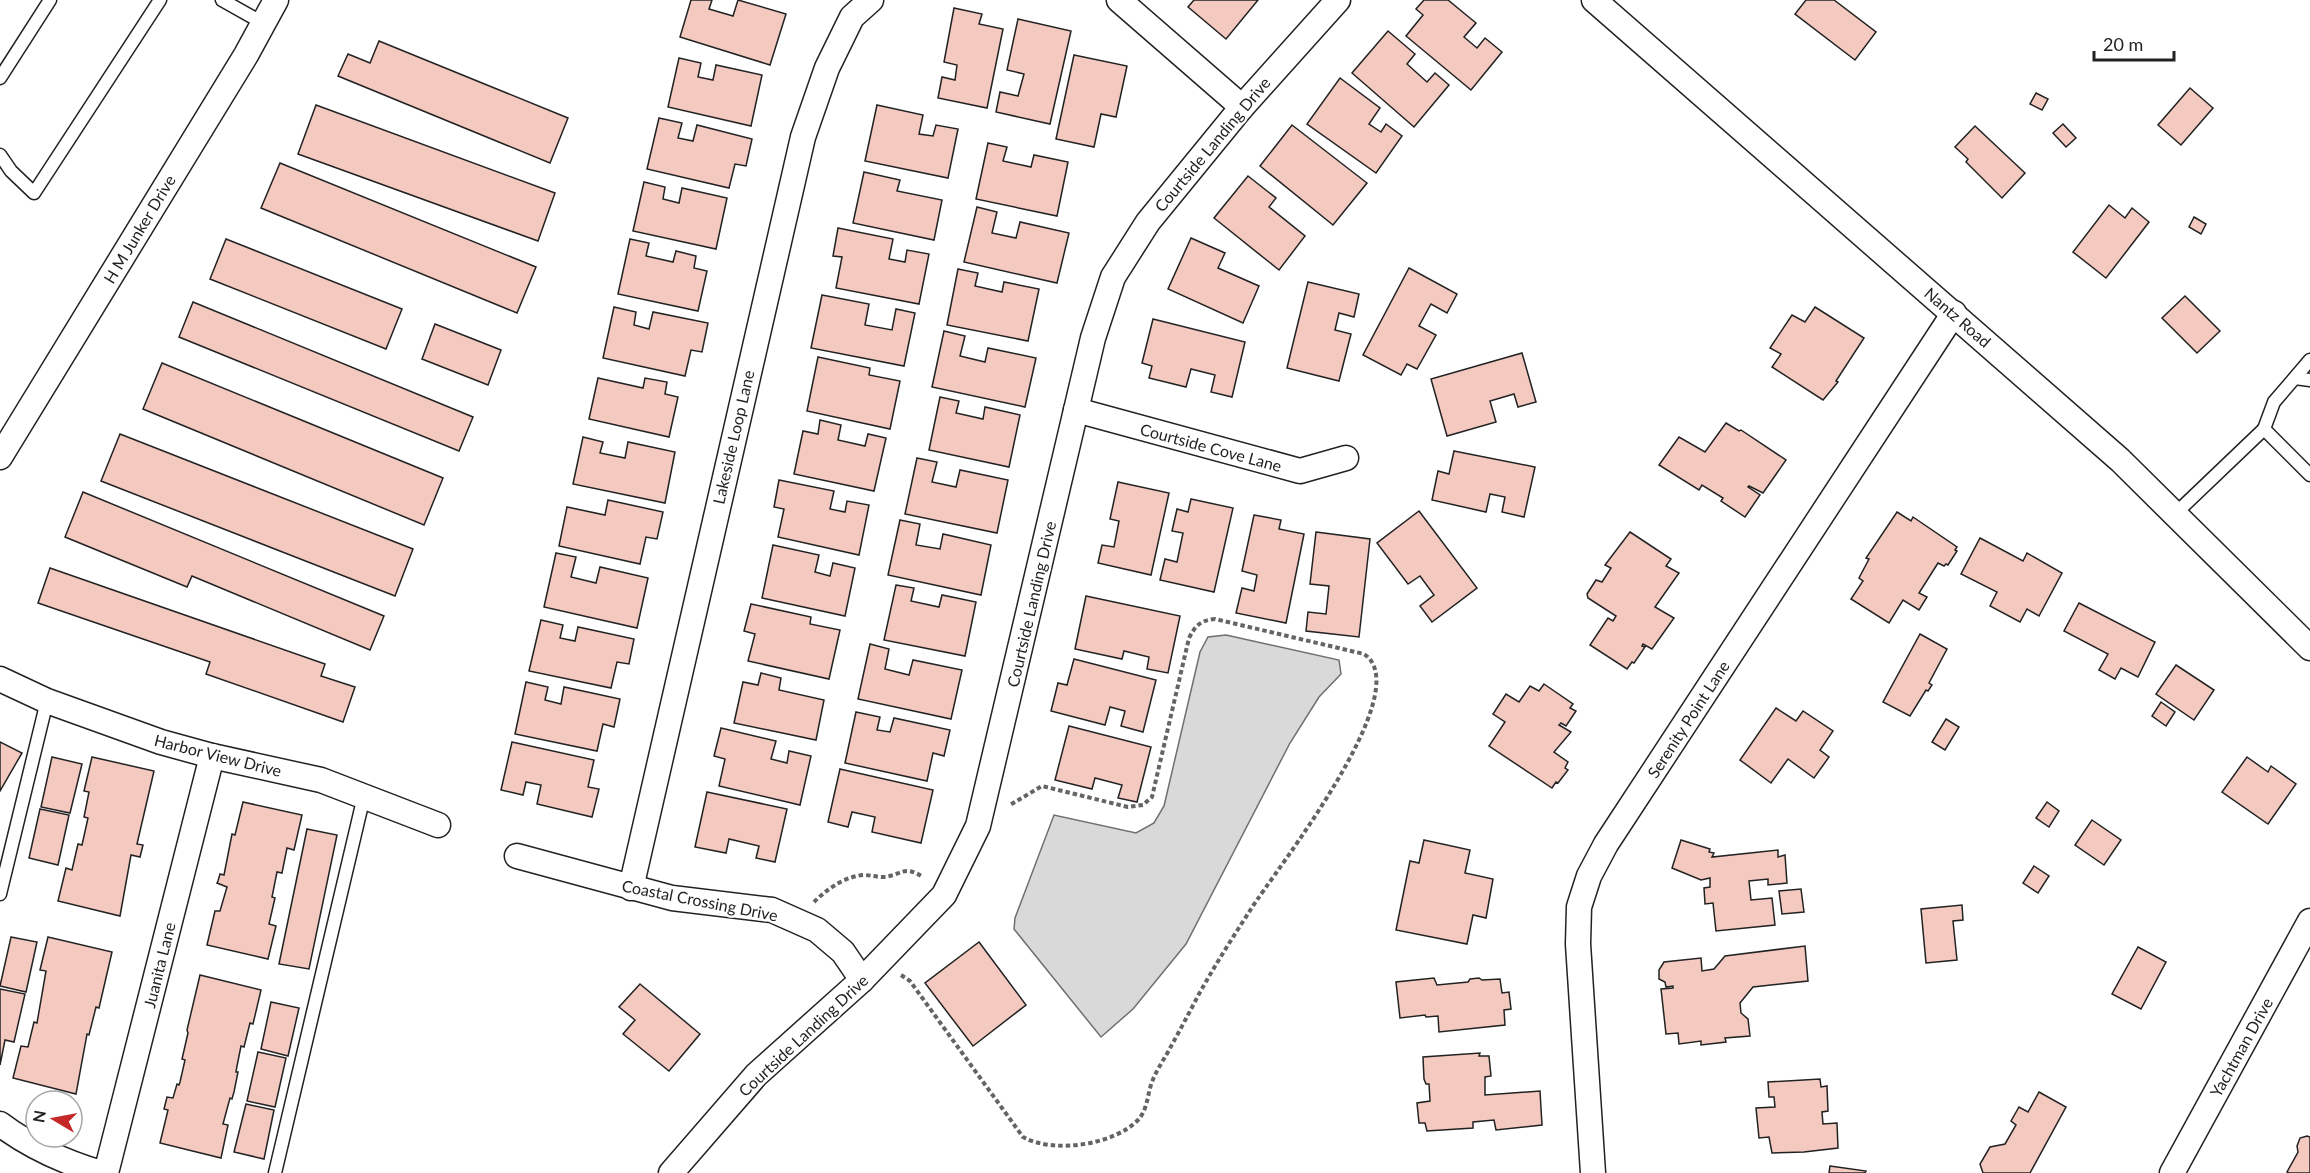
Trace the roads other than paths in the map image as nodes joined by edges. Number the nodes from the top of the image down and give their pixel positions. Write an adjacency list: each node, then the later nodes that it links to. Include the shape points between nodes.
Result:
1 (50, 0): 10 (lane)
2 (160, 0): 12 (lane, via 34,192)
3 (222, 0): 9 (lane)
4 (276, 0): 9 (street, H M Junker Drive)
5 (871, 0): 31 (street, Lakeside Loop Lane, via 852,17 827,68 803,137)
6 (1119, 0): 11 (street)
7 (1338, 0): 11 (street, Courtside Landing Drive)
8 (1594, 0): 13 (street, Nantz Road)
9 (263, 23): 19 (street, H M Junker Drive)
10 (0, 78)
11 (1242, 107): 17 (street, Courtside Landing Drive, via 1148,222 1113,277)
12 (0, 155)
13 (1954, 314): 22 (street, Nantz Road, via 2120,460); 40 (street, Serenity Point Lane, via 1606,844 1589,876 1580,907 1578,944)
14 (2310, 360): 15 (lane)
15 (2295, 378): 16 (lane); 18 (lane, via 2274,402)
16 (2310, 380)
17 (1076, 410): 20 (street, Courtside Cove Lane, via 1300,471); 34 (street, Courtside Landing Drive, via 978,826 944,895)
18 (2264, 429): 21 (lane); 22 (lane)
19 (0, 457)
20 (1346, 458)
21 (2309, 471)
22 (2175, 514): 23 (street, Nantz Road)
23 (2310, 648)
24 (0, 679): 25 (street, Harbor View Drive)
25 (47, 701): 26 (street, Harbor View Drive); 29 (lane)
26 (212, 756): 27 (street, Harbor View Drive, via 321,780); 37 (street, Juanita Lane)
27 (364, 796): 28 (street, Harbor View Drive); 38 (lane)
28 (438, 825)
29 (5, 851): 32 (lane)
30 (517, 856): 31 (street, Coastal Crossing Drive)
31 (631, 888): 34 (street, Coastal Crossing Drive, via 672,898 772,910 817,930 843,952)
32 (0, 894)
33 (2310, 921): 41 (street, Yachtman Drive)
34 (862, 980): 39 (street, Courtside Landing Drive, via 756,1075)
35 (0, 1124): 36 (street, via 41,1151)
36 (101, 1173)
37 (106, 1173)
38 (275, 1173)
39 (671, 1173)
40 (1593, 1173)
41 (2172, 1173)

